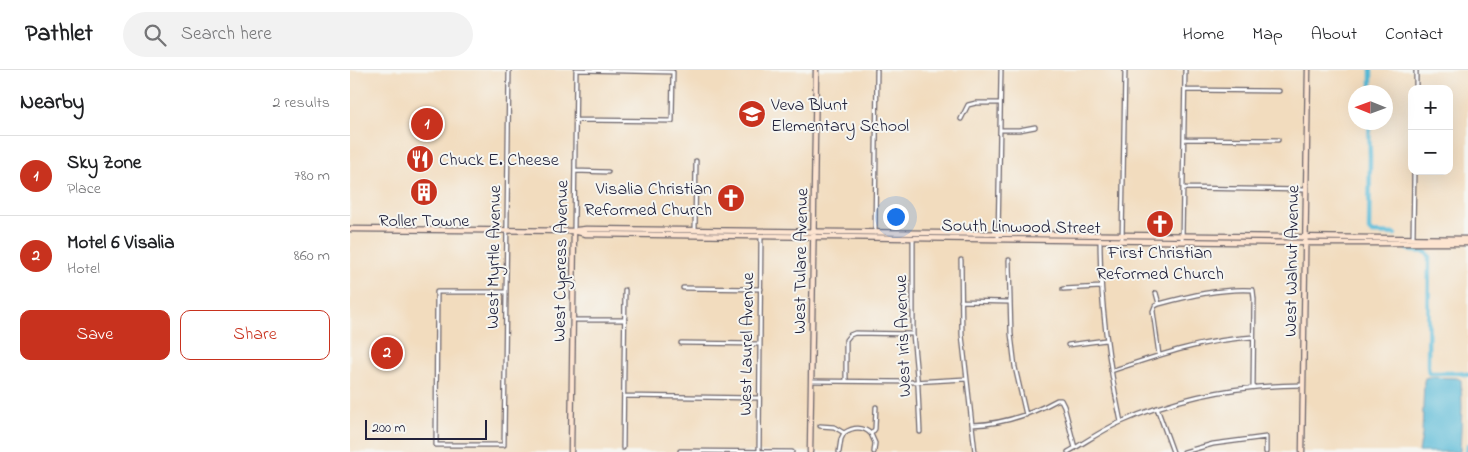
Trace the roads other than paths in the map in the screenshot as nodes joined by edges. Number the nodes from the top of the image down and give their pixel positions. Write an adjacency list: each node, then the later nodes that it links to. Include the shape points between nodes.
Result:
1 (509, 70): 27 (street, West Myrtle Avenue)
2 (576, 70): 15 (street, West Cypress Avenue); 15 (street, via 673,72 672,121)
3 (816, 70): 32 (street, West Tulare Avenue)
4 (877, 70): 31 (street)
5 (1001, 70): 13 (street)
6 (1125, 70): 39 (street)
7 (1185, 70): 11 (street)
8 (1308, 70): 25 (street, West Walnut Avenue)
9 (1416, 70): 10 (street)
10 (1416, 85)
11 (1185, 90): 12 (street); 18 (street)
12 (1278, 91)
13 (1000, 103): 14 (street, via 968,105); 17 (street)
14 (961, 119)
15 (576, 120): 21 (street, West Cypress Avenue)
16 (1035, 127): 17 (street)
17 (1000, 130): 35 (street)
18 (1184, 139): 19 (street); 24 (street)
19 (1278, 140)
20 (696, 161): 28 (street)
21 (575, 171): 22 (street); 29 (street, West Cypress Avenue)
22 (608, 172)
23 (1414, 175): 43 (street)
24 (1183, 188): 25 (street); 40 (street)
25 (1306, 190): 42 (street, West Walnut Avenue)
26 (350, 229): 27 (street, South Linwood Street)
27 (507, 230): 29 (street, South Linwood Street); 52 (street, West Myrtle Avenue)
28 (695, 230): 29 (street, South Linwood Street); 30 (street, South Linwood Street); 33 (street)
29 (574, 231): 33 (street, South Linwood Street); 57 (street, West Cypress Avenue)
30 (755, 231): 32 (street, South Linwood Street); 34 (street)
31 (875, 233): 32 (street, South Linwood Street); 35 (street, South Linwood Street); 36 (street)
32 (814, 234): 34 (street, South Linwood Street); 36 (street, South Linwood Street); 68 (street, West Tulare Avenue)
33 (670, 235): 34 (street, South Linwood Street)
34 (761, 236): 49 (street, West Laurel Avenue)
35 (998, 237): 37 (street, South Linwood Street); 38 (street, South Linwood Street)
36 (880, 238): 37 (street, South Linwood Street)
37 (913, 238): 59 (street, West Iris Avenue)
38 (1100, 238): 39 (street, South Linwood Street); 47 (street)
39 (1122, 238): 40 (street, South Linwood Street)
40 (1182, 239): 42 (street, South Linwood Street)
41 (1468, 239): 43 (street, South Linwood Street)
42 (1305, 240): 43 (street, South Linwood Street); 71 (street, West Walnut Avenue)
43 (1413, 241): 44 (street, South Linwood Street)
44 (1468, 243)
45 (961, 260): 54 (street)
46 (1009, 260): 55 (street)
47 (1101, 287): 50 (street); 61 (street)
48 (683, 288): 49 (street)
49 (761, 289): 63 (street, West Laurel Avenue)
50 (1063, 289)
51 (626, 290): 58 (street)
52 (506, 292): 52 (street, West Myrtle Avenue, via 504,445 436,445 438,292)
53 (1156, 293): 56 (street)
54 (961, 301): 55 (street); 67 (street)
55 (1010, 302): 77 (street, via 1014,358)
56 (1159, 304): 60 (street, via 1216,292 1253,290); 65 (street, via 1154,310)
57 (572, 320): 58 (street); 87 (street, West Cypress Avenue)
58 (625, 320): 73 (street)
59 (914, 334): 69 (street, via 850,335 846,340); 70 (street, West Iris Avenue)
60 (1253, 337): 65 (street); 72 (street)
61 (1106, 340): 64 (street); 66 (street)
62 (681, 343): 63 (street)
63 (760, 344): 74 (street, West Laurel Avenue)
64 (1068, 345)
65 (1159, 355): 66 (street)
66 (1111, 371): 78 (street)
67 (966, 378): 70 (street); 79 (street)
68 (811, 381): 69 (street); 90 (street, West Tulare Avenue)
69 (846, 381): 70 (street)
70 (918, 382): 81 (street, West Iris Avenue)
71 (1302, 385): 72 (street); 98 (street, West Walnut Avenue)
72 (1253, 387): 76 (street, via 1195,397)
73 (624, 396): 74 (street); 84 (street)
74 (759, 398): 88 (street, West Laurel Avenue)
75 (876, 407): 83 (street, West Iris Avenue, via 875,429)
76 (1157, 408): 78 (street); 95 (street)
77 (1026, 415): 79 (street, via 993,424); 85 (street, via 1061,400)
78 (1121, 422): 85 (street)
79 (972, 425): 93 (street)
80 (820, 426): 82 (street, via 834,427)
81 (920, 432)
82 (844, 433): 83 (street, via 859,428); 91 (street)
83 (871, 434): 92 (street, West Iris Avenue)
84 (623, 448)
85 (1075, 448): 94 (street)
86 (680, 451): 88 (street)
87 (571, 452)
88 (759, 452): 89 (street)
89 (792, 452)
90 (810, 452)
91 (839, 452)
92 (874, 452)
93 (975, 452)
94 (1068, 452)
95 (1172, 452)
96 (1184, 452): 97 (street, via 1213,444 1266,437)
97 (1266, 452)
98 (1302, 452)

